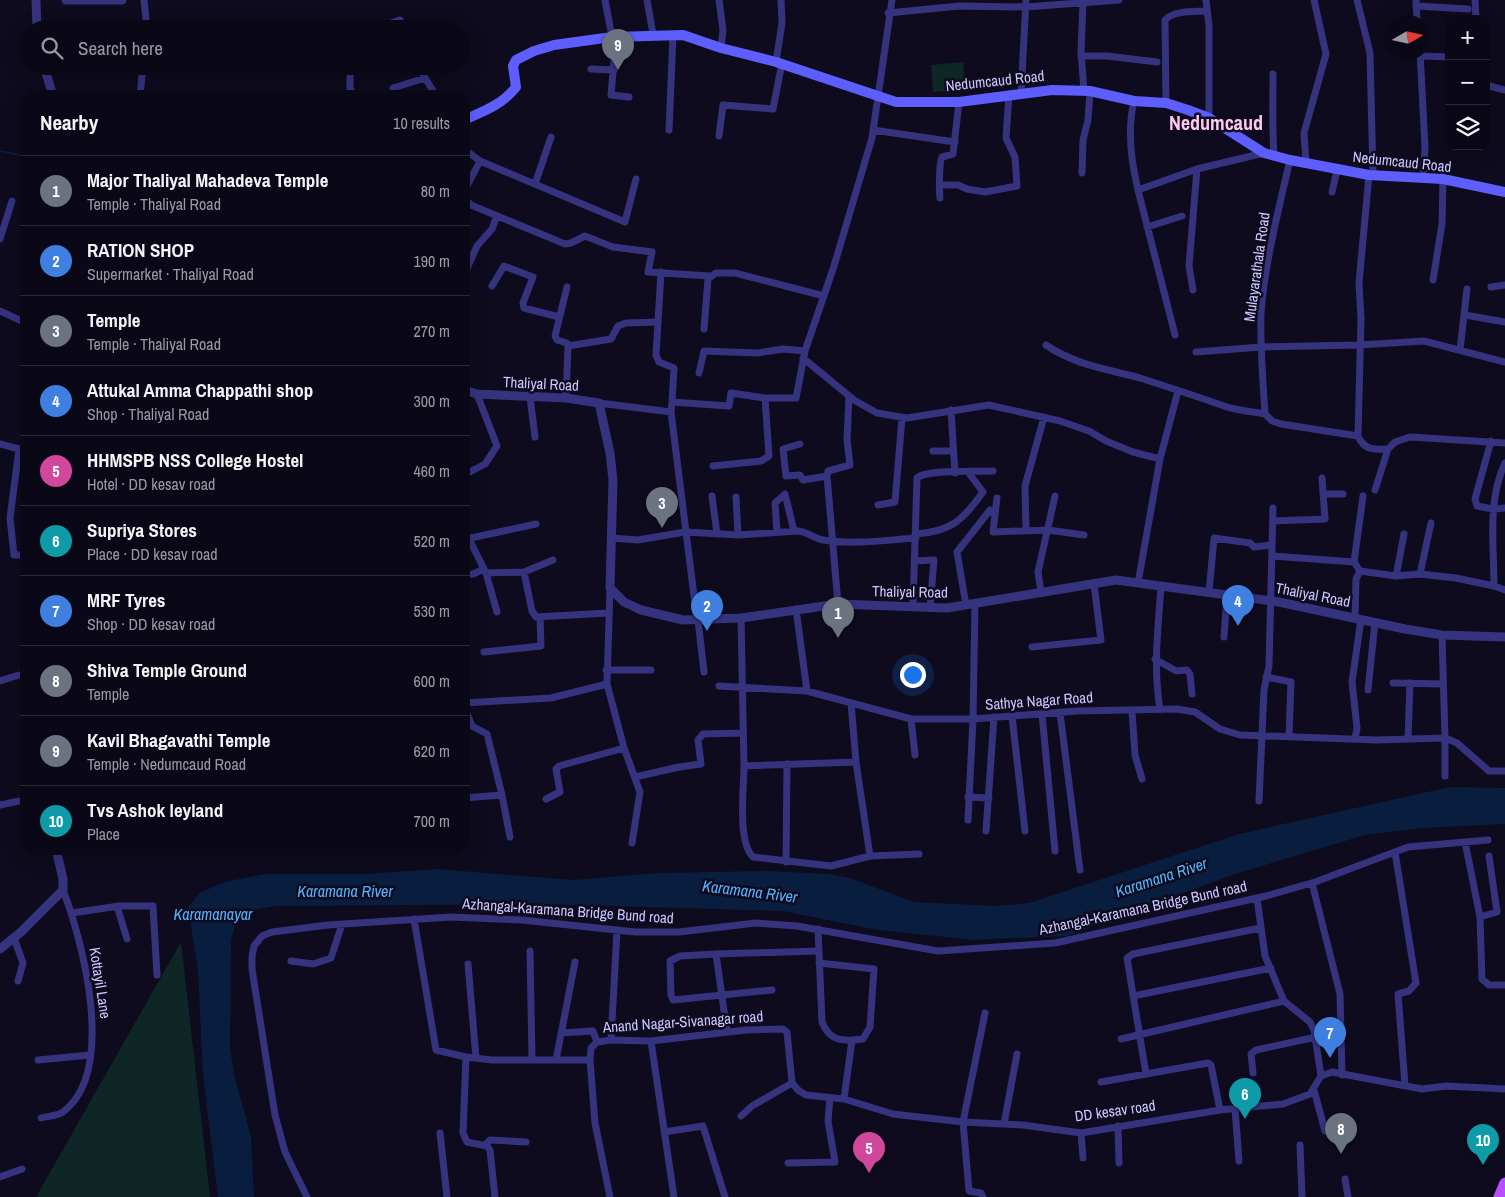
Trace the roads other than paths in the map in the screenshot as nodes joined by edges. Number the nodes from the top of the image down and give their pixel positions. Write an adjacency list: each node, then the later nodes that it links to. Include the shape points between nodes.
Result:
1 (36, 0): 2 (street); 24 (street)
2 (46, 0)
3 (66, 0): 4 (street)
4 (122, 0)
5 (144, 0): 25 (street)
6 (605, 0): 28 (street)
7 (647, 0): 26 (street)
8 (719, 0): 29 (street, via 723,30)
9 (781, 0): 35 (street)
10 (892, 0): 22 (street)
11 (1119, 0): 18 (street)
12 (1207, 0): 21 (street)
13 (1314, 0): 70 (street, via 1326,54 1304,133)
14 (1358, 0): 74 (street, via 1370,53)
15 (1475, 0): 23 (street)
16 (1004, 2): 17 (street); 22 (street)
17 (1026, 3): 18 (street); 53 (street)
18 (1083, 3): 31 (street)
19 (1416, 3): 20 (street)
20 (1468, 9)
21 (1207, 11): 58 (street, via 1177,13 1165,20); 60 (street)
22 (888, 13): 54 (street)
23 (1476, 15)
24 (37, 20)
25 (146, 20)
26 (653, 34): 27 (main road, Nedumcaud Road); 28 (main road, Nedumcaud Road)
27 (673, 35): 29 (main road, Nedumcaud Road, via 683,35); 61 (street)
28 (614, 37): 37 (street); 59 (main road, Nedumcaud Road, via 554,45 516,60 513,66 516,87 496,106)
29 (721, 48): 35 (main road, Nedumcaud Road)
30 (1430, 55): 32 (street)
31 (1082, 56): 34 (street); 51 (street)
32 (1445, 57)
33 (1420, 60): 75 (street, via 1425,146)
34 (1157, 62)
35 (779, 63): 54 (main road, Nedumcaud Road); 63 (street, via 773,109 723,105)
36 (591, 69): 37 (street)
37 (614, 70): 55 (street, via 611,95)
38 (1273, 74): 67 (street)
39 (47, 75): 46 (street)
40 (141, 75): 47 (street)
41 (350, 75): 48 (street)
42 (423, 75): 43 (street)
43 (425, 78): 45 (street); 49 (street)
44 (1490, 86): 50 (street)
45 (393, 88)
46 (51, 90)
47 (140, 90)
48 (351, 90)
49 (432, 90)
50 (1505, 90)
51 (1087, 91): 53 (main road, Nedumcaud Road, via 1052,90); 56 (main road, Nedumcaud Road); 73 (street, via 1088,120 1083,140)
52 (1009, 94): 53 (main road, Nedumcaud Road); 57 (main road, Nedumcaud Road); 80 (street, via 1006,138 1015,156 1017,186 985,192)
53 (1020, 94)
54 (878, 96): 57 (main road, Nedumcaud Road, via 896,102); 62 (street)
55 (629, 97)
56 (1134, 100): 58 (main road, Nedumcaud Road); 81 (street, via 1130,125 1131,153)
57 (959, 102): 65 (street)
58 (1166, 103): 60 (main road, Nedumcaud Road)
59 (470, 117)
60 (1209, 118): 67 (main road, Nedumcaud Road)
61 (669, 130)
62 (873, 130): 65 (street); 102 (street)
63 (719, 136)
64 (552, 137): 79 (street)
65 (955, 142): 80 (street, via 953,154 942,157 939,162)
66 (470, 154): 69 (street)
67 (1269, 154): 68 (main road, Nedumcaud Road); 71 (street)
68 (1290, 160): 70 (main road, Nedumcaud Road); 114 (street, Mulayarathala Road, via 1261,313)
69 (480, 161): 77 (street); 79 (street)
70 (1306, 163): 72 (main road, Nedumcaud Road)
71 (1197, 169): 81 (street); 101 (street, via 1189,266)
72 (1337, 170): 74 (main road, Nedumcaud Road); 82 (street)
73 (1082, 173)
74 (1371, 176): 75 (main road, Nedumcaud Road); 112 (street, via 1359,283)
75 (1423, 178): 78 (main road, Nedumcaud Road)
76 (636, 179): 79 (street, via 625,222)
77 (470, 180)
78 (1443, 180): 83 (main road, Nedumcaud Road); 95 (street, via 1442,224)
79 (535, 184)
80 (942, 184): 84 (street)
81 (1138, 190): 89 (street)
82 (1332, 192)
83 (1505, 192)
84 (940, 198)
85 (12, 202): 90 (street)
86 (470, 204): 87 (street)
87 (497, 216): 92 (street); 93 (street, via 565,244 585,236 613,247 652,252 648,272)
88 (1182, 216): 89 (street)
89 (1148, 227): 110 (street)
90 (2, 228): 91 (street)
91 (0, 239)
92 (470, 262)
93 (661, 272): 94 (street); 107 (street)
94 (710, 276): 102 (street, via 735,273); 109 (street)
95 (1433, 280)
96 (1505, 285): 98 (street)
97 (492, 286): 105 (street, via 504,266 533,277 524,308)
98 (1491, 286)
99 (567, 288): 105 (street)
100 (1467, 289): 104 (street)
101 (1192, 290)
102 (824, 296): 117 (street)
103 (0, 311): 106 (street)
104 (1466, 315): 108 (street); 115 (street)
105 (560, 317): 113 (street, via 555,336)
106 (20, 321)
107 (658, 322): 113 (street, via 626,323 618,326 610,339); 127 (street, via 656,355 659,362 674,368)
108 (1505, 322)
109 (704, 328)
110 (1175, 335)
111 (1046, 345): 120 (street, via 1078,363)
112 (1359, 345): 114 (street); 115 (street, via 1424,341); 134 (street)
113 (568, 346): 125 (street)
114 (1261, 347): 116 (street); 131 (street, Mulayarathala Road)
115 (1460, 350): 118 (street)
116 (1196, 352)
117 (804, 354): 119 (street, via 783,349 757,353 704,351); 124 (street); 126 (street, via 796,398)
118 (1505, 362)
119 (699, 373)
120 (1178, 391): 131 (street, via 1225,407); 146 (street)
121 (470, 392): 122 (street, Thaliyal Road)
122 (477, 394): 123 (street, Thaliyal Road); 151 (street, via 497,446 484,464)
123 (530, 396): 125 (street, Thaliyal Road); 135 (street)
124 (849, 396): 133 (street, via 877,413); 154 (street, via 847,440 850,465 828,471)
125 (566, 398): 128 (street, Thaliyal Road)
126 (765, 398): 127 (street, via 731,393 729,406); 143 (street)
127 (672, 402): 130 (street)
128 (599, 403): 130 (street); 183 (street, Thaliyal Road, via 613,480)
129 (951, 410): 132 (street, via 989,405); 133 (street); 145 (street)
130 (671, 412): 175 (street)
131 (1266, 414): 134 (street, via 1272,421 1282,424)
132 (1044, 417): 146 (street, via 1089,431 1133,452); 174 (street, via 1025,486)
133 (902, 418): 164 (street, via 896,502)
134 (1358, 436): 141 (street, via 1367,448)
135 (535, 437)
136 (1491, 441): 137 (street); 141 (street, via 1410,437 1395,442); 167 (street, via 1475,499 1477,506)
137 (1505, 443)
138 (0, 444): 140 (street)
139 (800, 444): 142 (street)
140 (20, 449)
141 (1388, 449): 156 (street)
142 (782, 450): 143 (street); 154 (street, via 786,476 800,475 803,480)
143 (770, 451): 149 (street, via 769,456 761,461)
144 (933, 451): 145 (street)
145 (953, 451): 153 (street)
146 (1160, 459): 198 (street)
147 (1505, 463): 167 (street, via 1499,476)
148 (20, 466): 187 (street, via 10,518 14,556)
149 (713, 466)
150 (993, 471): 152 (street)
151 (470, 472)
152 (968, 472): 153 (street); 181 (street, via 983,492 965,517 933,533)
153 (955, 473): 181 (street, via 917,478)
154 (827, 476): 184 (street)
155 (1322, 478): 157 (street)
156 (1375, 490)
157 (1323, 494): 158 (street); 169 (street, via 1325,518)
158 (1343, 494)
159 (712, 496): 177 (street)
160 (1055, 496): 172 (street)
161 (1363, 496): 191 (street)
162 (736, 497): 179 (street)
163 (997, 498): 168 (street)
164 (878, 505)
165 (1273, 508): 169 (street)
166 (1505, 508): 167 (street)
167 (1494, 510): 201 (street)
168 (995, 515): 174 (street, via 993,532); 209 (street, Sathya Nagar Road, via 990,510 958,552)
169 (1273, 521): 185 (street)
170 (1431, 522): 196 (street)
171 (536, 524): 182 (street)
172 (1048, 530): 174 (street); 180 (street); 204 (street, via 1038,572)
173 (794, 531): 176 (street); 176 (street, via 785,494 775,503); 184 (street)
174 (1026, 531)
175 (686, 532): 177 (street); 183 (street, via 638,540); 218 (street)
176 (777, 532): 179 (street)
177 (717, 534): 179 (street)
178 (1404, 534): 197 (street)
179 (738, 535)
180 (1084, 535)
181 (915, 536): 184 (street, via 876,541); 190 (street)
182 (470, 538)
183 (611, 538): 202 (street, Thaliyal Road)
184 (832, 540): 208 (street)
185 (1272, 545): 188 (street); 205 (street, via 1254,547 1250,543 1214,538)
186 (470, 546): 192 (street)
187 (20, 556)
188 (1272, 556): 191 (street); 207 (street)
189 (553, 560): 194 (street)
190 (914, 561): 210 (street); 211 (street, via 934,560)
191 (1354, 562): 193 (street)
192 (485, 571): 194 (street); 195 (street); 213 (street)
193 (1360, 571): 197 (street); 217 (street, via 1356,580)
194 (524, 572): 215 (street, via 532,611)
195 (470, 574)
196 (1420, 574): 197 (street); 201 (street)
197 (1396, 576)
198 (1138, 583): 199 (street, Thaliyal Road, via 1116,580); 200 (street, Thaliyal Road)
199 (1094, 584): 204 (street, Thaliyal Road); 223 (street, via 1101,640)
200 (1161, 586): 205 (street, Thaliyal Road); 225 (street)
201 (1494, 586): 203 (street)
202 (610, 588): 214 (street); 218 (street, Thaliyal Road, via 624,602 641,610)
203 (1505, 590)
204 (1041, 592): 209 (street, Thaliyal Road)
205 (1209, 592): 206 (street, Thaliyal Road)
206 (1227, 595): 207 (street, Thaliyal Road); 222 (street)
207 (1271, 601): 217 (street, Thaliyal Road); 230 (street)
208 (838, 604): 210 (street, Thaliyal Road); 212 (street, Thaliyal Road)
209 (970, 604): 211 (street, Thaliyal Road); 250 (street, Sathya Nagar Road)
210 (913, 606): 211 (street, Thaliyal Road)
211 (930, 607)
212 (796, 609): 216 (street, Thaliyal Road); 239 (street)
213 (497, 612)
214 (608, 612): 215 (street); 226 (street)
215 (540, 617): 224 (street, via 541,646)
216 (741, 618): 218 (street, Thaliyal Road); 237 (street)
217 (1358, 618): 219 (street, Thaliyal Road); 257 (street, via 1352,682 1357,728)
218 (697, 620): 228 (street)
219 (1375, 622): 220 (street, Thaliyal Road); 238 (street)
220 (1442, 634): 221 (street, Thaliyal Road); 235 (street)
221 (1505, 637)
222 (1224, 638)
223 (1032, 647)
224 (484, 652)
225 (1155, 659): 240 (street, via 1176,671 1186,670 1190,674); 243 (street)
226 (606, 670): 227 (street); 234 (street)
227 (651, 670)
228 (704, 672)
229 (19, 676): 231 (street)
230 (1266, 677): 253 (street); 254 (street, via 1291,682)
231 (0, 681)
232 (1393, 682): 233 (street)
233 (1410, 683): 235 (street); 255 (street)
234 (607, 684): 242 (street, via 551,698); 258 (street)
235 (1443, 684): 256 (street)
236 (719, 686): 237 (street)
237 (742, 686): 239 (street); 252 (street)
238 (1368, 690)
239 (807, 691): 241 (street)
240 (1192, 694)
241 (851, 703): 249 (street); 260 (street)
242 (470, 704)
243 (1160, 710): 244 (street, Sathya Nagar Road); 253 (street, Sathya Nagar Road, via 1195,712 1229,732)
244 (1132, 711): 245 (street, Sathya Nagar Road); 266 (street, via 1135,755)
245 (1060, 713): 246 (street, Sathya Nagar Road); 289 (street)
246 (1042, 714): 247 (street, Sathya Nagar Road); 282 (street)
247 (1012, 716): 248 (street, Sathya Nagar Road); 277 (street)
248 (994, 717): 250 (street, Sathya Nagar Road); 270 (street)
249 (911, 719): 250 (street); 259 (street)
250 (973, 719): 268 (street)
251 (470, 720): 267 (street, via 472,726 487,734)
252 (743, 733): 262 (street); 265 (street, via 703,734 698,740 701,764)
253 (1263, 735): 254 (street, Sathya Nagar Road); 273 (street)
254 (1289, 736): 257 (street, Sathya Nagar Road)
255 (1408, 738): 256 (street, Sathya Nagar Road); 257 (street, Sathya Nagar Road)
256 (1445, 738): 263 (street, via 1489,771); 264 (street)
257 (1355, 739)
258 (624, 748): 265 (street); 271 (street, via 559,766 556,769 560,792)
259 (915, 755)
260 (856, 762): 261 (street); 286 (street)
261 (787, 764): 262 (street); 288 (street)
262 (744, 766): 288 (street, via 742,820 748,853 758,859)
263 (1505, 771)
264 (1445, 776)
265 (635, 777): 281 (street, via 640,792)
266 (1142, 779)
267 (502, 796): 269 (street); 278 (street)
268 (968, 797): 270 (street); 275 (street)
269 (470, 798)
270 (989, 798): 276 (street)
271 (546, 799)
272 (20, 801): 274 (street)
273 (1259, 801)
274 (0, 805)
275 (968, 820)
276 (986, 831)
277 (1025, 831)
278 (510, 838)
279 (1488, 840): 280 (street, Azhangal-Karamana Bridge Bund road)
280 (1465, 842): 283 (street, Azhangal-Karamana Bridge Bund road, via 1408,847); 295 (street)
281 (632, 844)
282 (1055, 850)
283 (1395, 852): 290 (street, Azhangal-Karamana Bridge Bund road); 343 (street, via 1416,983 1409,991 1398,994)
284 (919, 854): 286 (street)
285 (58, 855): 291 (street, via 64,879)
286 (870, 856): 288 (street, via 831,866)
287 (1489, 856): 295 (street, via 1498,912)
288 (786, 862)
289 (1080, 870)
290 (1312, 883): 292 (street, Azhangal-Karamana Bridge Bund road); 339 (street, via 1340,994)
291 (63, 890): 294 (street, Kottayil Lane); 301 (street)
292 (1257, 898): 298 (street); 299 (street, Azhangal-Karamana Bridge Bund road, via 1076,939 1011,947 938,951)
293 (117, 906): 294 (street); 302 (street); 312 (street, via 153,906)
294 (72, 913): 330 (street, Kottayil Lane, via 86,966 92,1014)
295 (1480, 917): 314 (street, via 1482,979 1488,985)
296 (414, 918): 297 (street, Azhangal-Karamana Bridge Bund road); 300 (street, Azhangal-Karamana Bridge Bund road, via 522,920); 331 (street, via 436,1050)
297 (342, 924): 307 (street, via 331,958 313,964); 370 (street, Azhangal-Karamana Bridge Bund road, via 272,932 262,936 254,946 252,957 275,1115 285,1152)
298 (1260, 928): 311 (street); 317 (street, via 1133,954 1127,958)
299 (818, 929): 300 (street, Azhangal-Karamana Bridge Bund road, via 756,924 679,932); 305 (street)
300 (617, 930): 325 (street)
301 (14, 938): 303 (street); 313 (street, via 23,963)
302 (127, 939)
303 (0, 948)
304 (530, 950): 334 (street)
305 (818, 951): 306 (street); 309 (street)
306 (716, 954): 316 (street); 316 (street, via 680,956 670,961 671,995 673,1000)
307 (290, 960)
308 (574, 962): 321 (street)
309 (819, 962): 326 (street, via 822,1022 826,1032 836,1039); 326 (street, via 874,969 870,1027 863,1039)
310 (468, 964): 332 (street)
311 (1270, 968): 317 (street); 318 (street)
312 (157, 975)
313 (18, 981)
314 (1505, 985)
315 (772, 990): 316 (street)
316 (721, 995): 320 (street)
317 (1133, 996): 322 (street)
318 (1284, 1001): 322 (street); 323 (street, via 1310,1022)
319 (985, 1013): 352 (street)
320 (727, 1032): 327 (street, Anand Nagar-Sivanagar road); 342 (street, Anand Nagar-Sivanagar road, via 783,1029 787,1032)
321 (561, 1033): 328 (street, via 593,1032); 335 (street)
322 (1140, 1036): 324 (street); 338 (street)
323 (1316, 1037): 337 (street, via 1256,1050 1251,1054); 340 (street)
324 (1120, 1039)
325 (611, 1040): 327 (street, Anand Nagar-Sivanagar road); 328 (street, Anand Nagar-Sivanagar road)
326 (852, 1040): 347 (street)
327 (651, 1041): 356 (street)
328 (597, 1042): 336 (street, Anand Nagar-Sivanagar road, via 591,1048)
329 (1017, 1054): 353 (street)
330 (90, 1055): 333 (street); 351 (street, Kottayil Lane, via 76,1098 62,1113)
331 (466, 1057): 332 (street); 361 (street, via 463,1134 467,1142)
332 (476, 1058): 334 (street)
333 (38, 1060)
334 (532, 1060): 335 (street)
335 (556, 1060): 336 (street)
336 (590, 1060): 373 (street, via 595,1123)
337 (1253, 1073)
338 (1146, 1074): 341 (street); 349 (street, via 1208,1063)
339 (1342, 1075): 340 (street, via 1332,1072); 343 (street)
340 (1321, 1076): 345 (street)
341 (1101, 1082)
342 (792, 1084): 346 (street, via 806,1095); 350 (street, via 752,1106)
343 (1405, 1085): 344 (street, via 1422,1089 1446,1086)
344 (1505, 1089)
345 (1314, 1090): 348 (street, DD kesav road, via 1283,1104); 355 (street)
346 (830, 1098): 347 (street); 364 (street, via 828,1121 835,1162)
347 (844, 1099): 352 (street, DD kesav road, via 893,1114)
348 (1236, 1109): 349 (street, DD kesav road); 363 (street)
349 (1220, 1110): 354 (street, DD kesav road)
350 (741, 1116)
351 (41, 1118)
352 (963, 1122): 353 (street, DD kesav road); 376 (street, via 969,1191 981,1193)
353 (1004, 1124): 358 (street, DD kesav road)
354 (1118, 1126): 358 (street, DD kesav road); 365 (street)
355 (1325, 1131)
356 (664, 1132): 374 (street); 375 (street, via 703,1126)
357 (440, 1133): 371 (street)
358 (1081, 1133): 362 (street)
359 (526, 1142): 361 (street, via 490,1140)
360 (1300, 1145): 377 (street)
361 (485, 1146): 372 (street, via 491,1154)
362 (1083, 1158)
363 (1239, 1161)
364 (788, 1163)
365 (1118, 1163)
366 (22, 1169): 367 (street)
367 (0, 1177)
368 (1345, 1179): 378 (street)
369 (1505, 1182): 379 (main road)
370 (307, 1197)
371 (447, 1197)
372 (495, 1197)
373 (610, 1197)
374 (674, 1197)
375 (725, 1197)
376 (983, 1197)
377 (1302, 1197)
378 (1348, 1197)
379 (1499, 1197)

